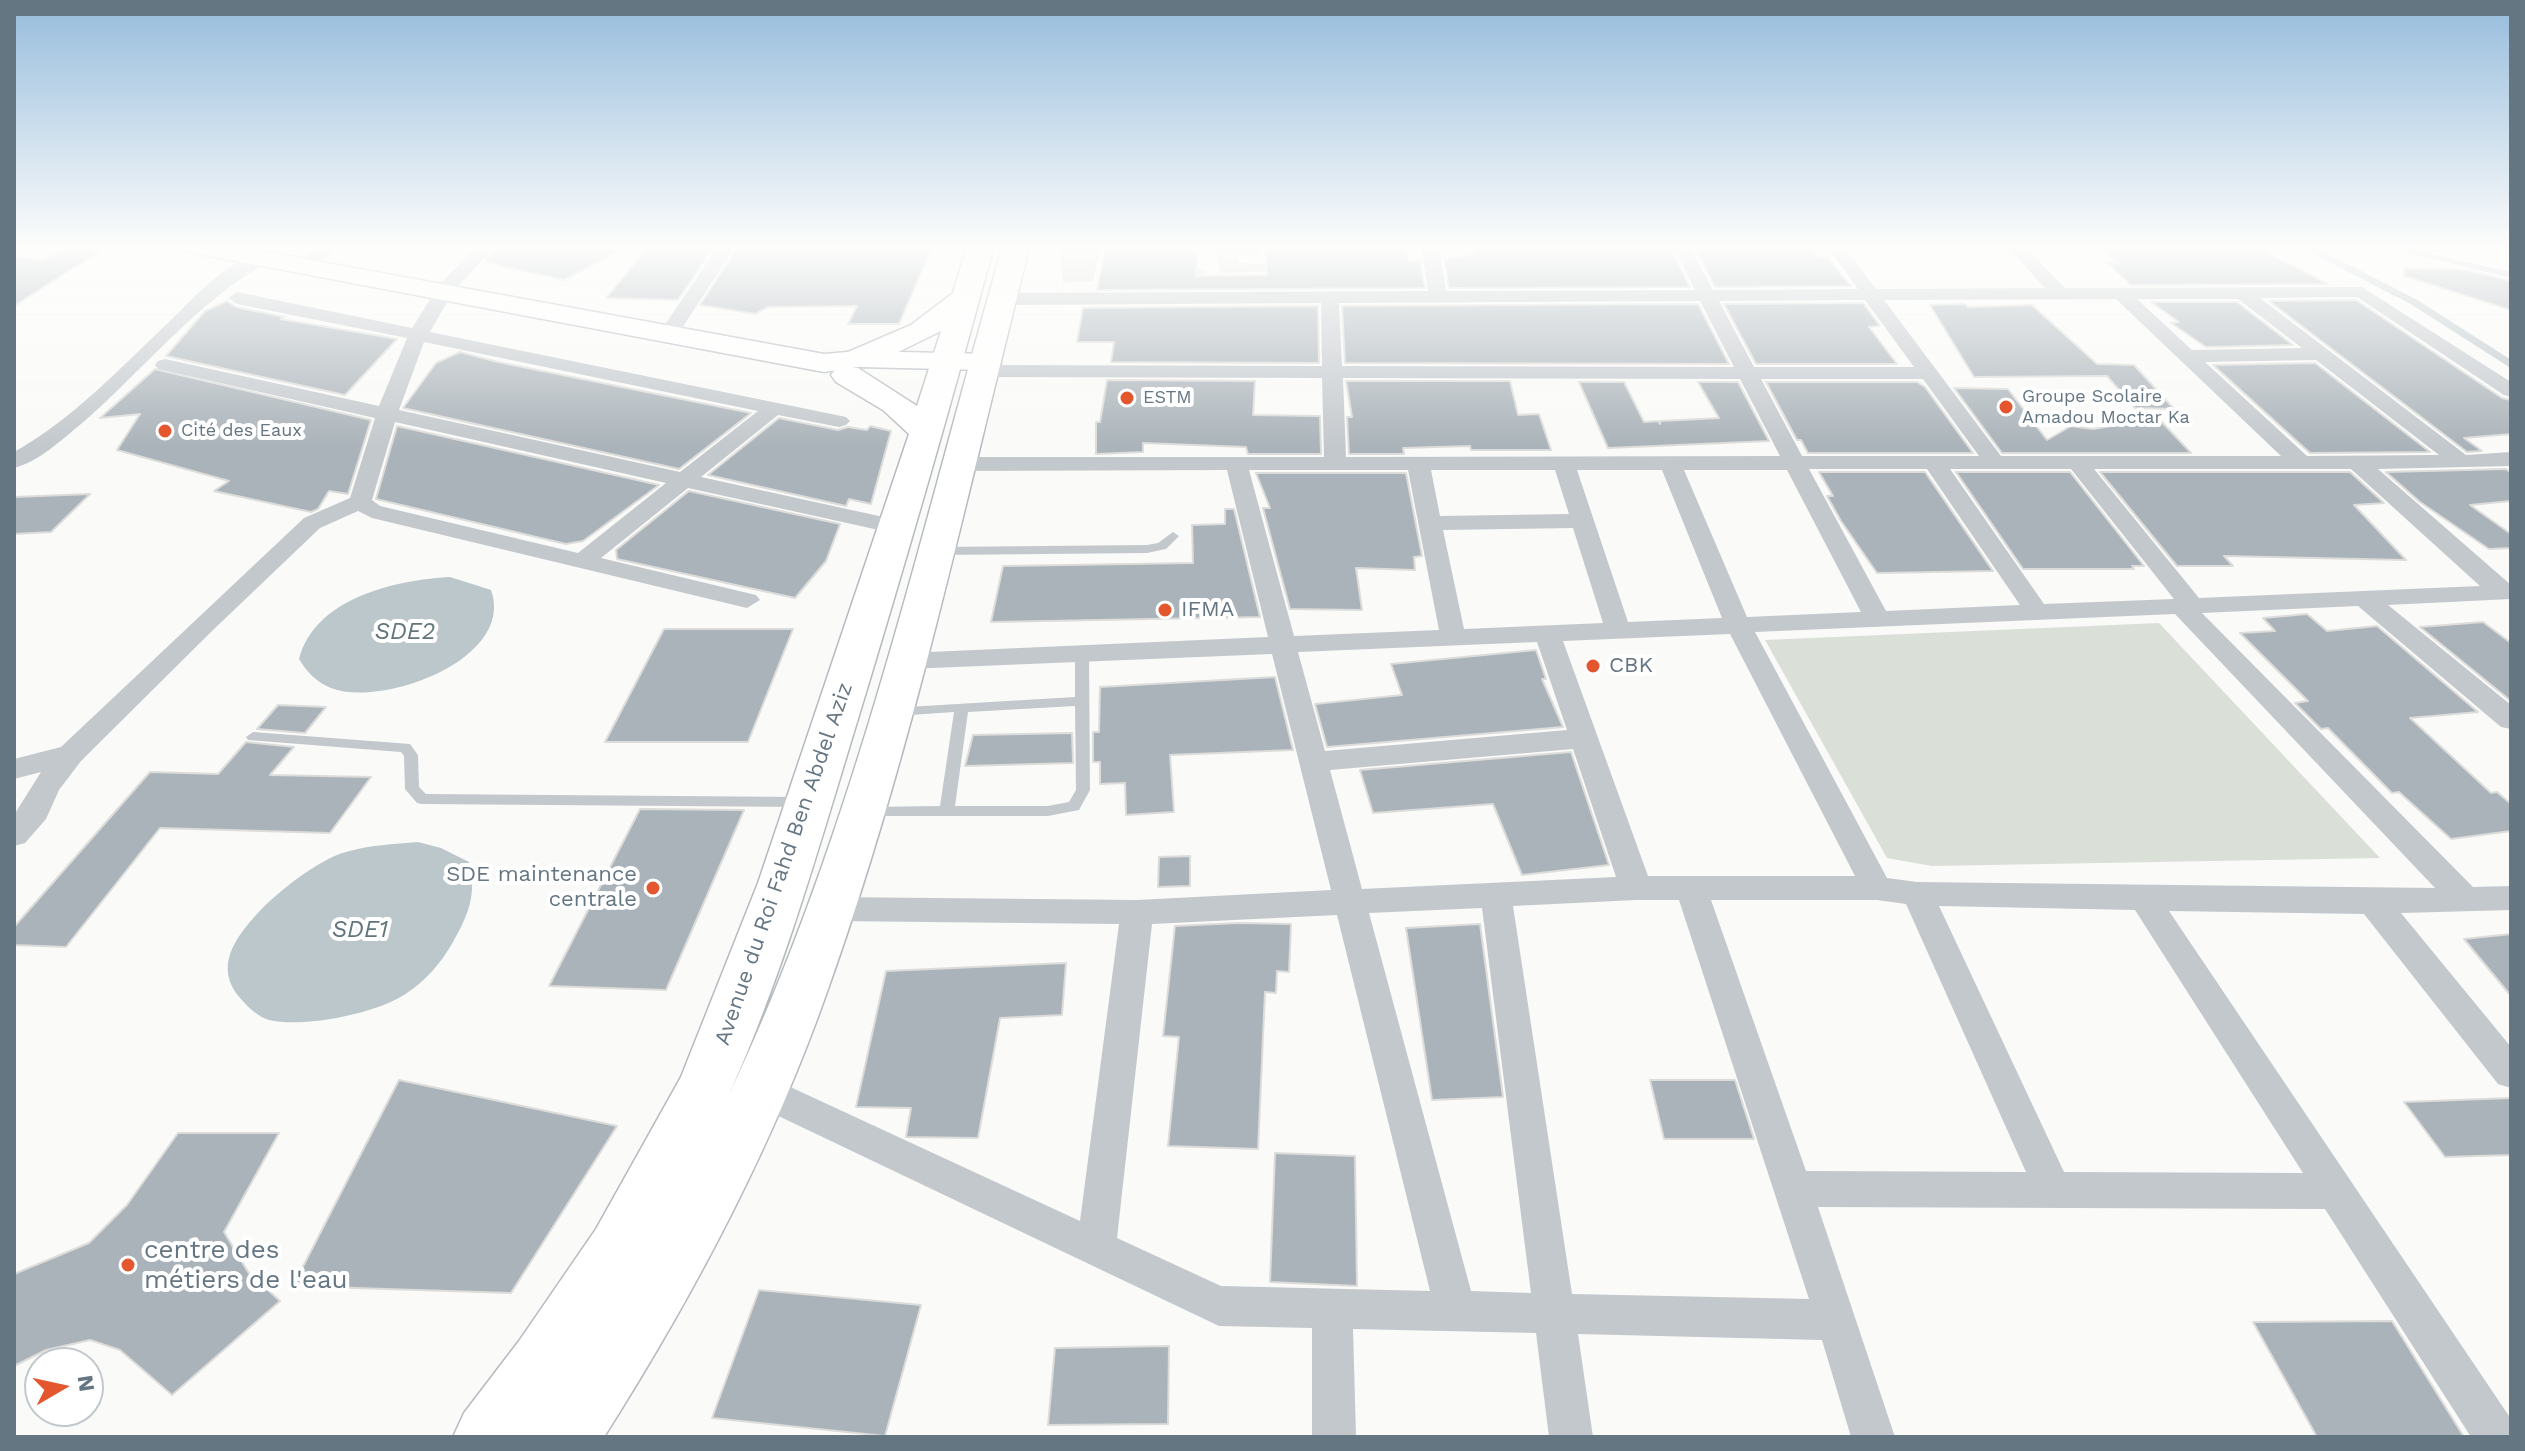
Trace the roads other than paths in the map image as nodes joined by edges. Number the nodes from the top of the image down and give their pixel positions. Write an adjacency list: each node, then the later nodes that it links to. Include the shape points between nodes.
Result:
1 (190, 313): 30 (street, via 114,385 41,446)
2 (310, 313): 14 (street)
3 (432, 313): 14 (street)
4 (554, 313): 15 (main road)
5 (683, 313): 15 (street)
6 (956, 313): 19 (main road)
7 (981, 313): 20 (main road, Avenue du Roi Fahd Ben Abdel Aziz)
8 (1330, 313): 21 (street)
9 (1716, 313): 22 (street)
10 (1884, 313): 23 (street)
11 (2141, 313): 17 (street)
12 (2268, 313): 16 (street)
13 (2393, 313): 24 (street)
14 (420, 335): 25 (street); 26 (street)
15 (668, 335): 19 (main road)
16 (2321, 354): 17 (street); 34 (street)
17 (2188, 356): 32 (street)
18 (165, 365): 26 (street)
19 (843, 366): 20 (main road); 28 (main road, via 895,403)
20 (969, 370): 21 (street); 28 (main road, Avenue du Roi Fahd Ben Abdel Aziz)
21 (1332, 372): 22 (street); 36 (street)
22 (1747, 372): 23 (street); 40 (street)
23 (1929, 373): 42 (street)
24 (2511, 391)
25 (775, 407): 27 (street); 43 (street)
26 (388, 412): 43 (street); 44 (street)
27 (839, 421)
28 (943, 448): 35 (street); 48 (main road, Avenue du Roi Fahd Ben Abdel Aziz)
29 (2511, 459): 34 (street)
30 (14, 461)
31 (2077, 462): 32 (street); 42 (street); 53 (street)
32 (2301, 462): 33 (street)
33 (2357, 462): 34 (street); 50 (street)
34 (2461, 462)
35 (1236, 463): 36 (street); 60 (street)
36 (1335, 463): 37 (street)
37 (1418, 463): 38 (street); 46 (street)
38 (1564, 463): 39 (street); 45 (street)
39 (1670, 463): 40 (street); 56 (street)
40 (1795, 463): 41 (street); 55 (street)
41 (1934, 463): 42 (street); 54 (street)
42 (1995, 463)
43 (687, 479): 48 (street); 49 (street)
44 (360, 502): 49 (street, via 372,511); 69 (street, via 312,523)
45 (1583, 521): 46 (street); 57 (street)
46 (1430, 523): 59 (street)
47 (1173, 536): 48 (lane, via 1162,546 1147,549)
48 (917, 539): 62 (main road, Avenue du Roi Fahd Ben Abdel Aziz); 72 (main road, Avenue du Roi Fahd Ben Abdel Aziz)
49 (581, 562): 52 (street)
50 (2506, 592): 51 (street)
51 (2364, 598): 53 (street); 66 (street)
52 (747, 600)
53 (2186, 606): 54 (street); 83 (street)
54 (2037, 612): 55 (street)
55 (1877, 619): 56 (street)
56 (1738, 625): 57 (street); 77 (street)
57 (1618, 630): 58 (street)
58 (1547, 633): 59 (street); 68 (street)
59 (1453, 637): 60 (street)
60 (1283, 644): 61 (street); 70 (street)
61 (1082, 653): 62 (street); 63 (lane)
62 (907, 661): 65 (main road, Avenue du Roi Fahd Ben Abdel Aziz)
63 (1083, 701): 64 (lane); 73 (lane, via 1083,790 1074,806 1048,811)
64 (962, 707): 65 (lane); 73 (lane)
65 (892, 711): 74 (main road, Avenue du Roi Fahd Ben Abdel Aziz)
66 (2511, 720)
67 (253, 737): 72 (lane, via 405,747 411,755 412,789 422,799)
68 (1585, 738): 70 (street); 76 (street)
69 (71, 754): 71 (street); 75 (street)
70 (1314, 762): 84 (street)
71 (14, 769)
72 (809, 802): 98 (main road, Avenue du Roi Fahd Ben Abdel Aziz, via 740,996 686,1127 599,1278)
73 (947, 810): 74 (lane)
74 (861, 812): 86 (main road, Avenue du Roi Fahd Ben Abdel Aziz)
75 (14, 835)
76 (1636, 888): 78 (street); 80 (street)
77 (1877, 888): 78 (street); 79 (street)
78 (1692, 890): 90 (street)
79 (1917, 894): 81 (street); 91 (street)
80 (1496, 896): 84 (street); 96 (street)
81 (2143, 897): 85 (street); 92 (street)
82 (2511, 898): 83 (street)
83 (2466, 900): 85 (street)
84 (1349, 901): 87 (street); 95 (street)
85 (2373, 902): 88 (street)
86 (832, 909): 87 (street); 89 (main road, Avenue du Roi Fahd Ben Abdel Aziz)
87 (1137, 912): 93 (street)
88 (2511, 1073)
89 (760, 1090): 93 (street); 99 (main road, Avenue du Roi Fahd Ben Abdel Aziz, via 680,1253)
90 (1792, 1189): 91 (street); 97 (street)
91 (2053, 1190): 92 (street)
92 (2338, 1191): 103 (street)
93 (1096, 1249): 94 (street, via 1219,1306)
94 (1332, 1309): 95 (street); 100 (street)
95 (1456, 1312): 96 (street)
96 (1555, 1314): 97 (street); 101 (street)
97 (1837, 1320): 102 (street)
98 (488, 1437)
99 (564, 1437)
100 (1334, 1437)
101 (1571, 1437)
102 (1873, 1437)
103 (2497, 1437)

